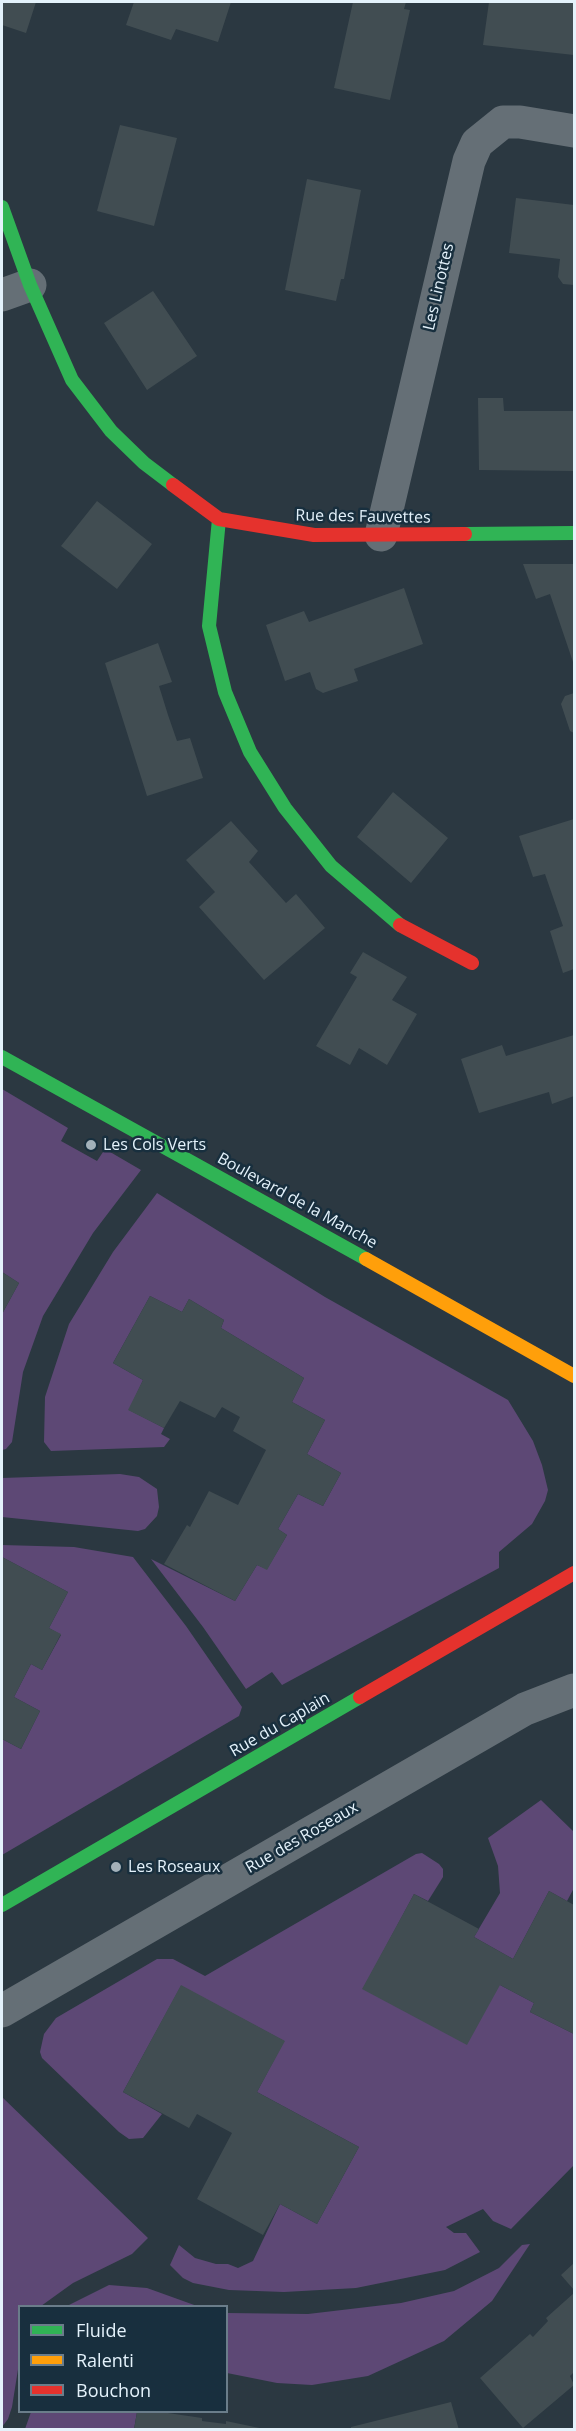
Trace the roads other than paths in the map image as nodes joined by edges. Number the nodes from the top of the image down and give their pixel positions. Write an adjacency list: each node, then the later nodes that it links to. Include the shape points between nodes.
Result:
1 (574, 131): 6 (street, Les Linottes, via 503,122 477,142 469,161)
2 (2, 207): 3 (street, Rue des Fauvettes)
3 (16, 290): 4 (street, Rue des Fauvettes, via 72,380 111,431 144,463)
4 (219, 519): 6 (street, Rue des Fauvettes, via 315,535); 7 (street, via 209,626 225,692 250,752 285,808 331,866 398,924)
5 (574, 533): 6 (street, Rue des Fauvettes)
6 (381, 535)
7 (472, 963)
8 (2, 1057): 9 (street, Boulevard de la Manche)
9 (574, 1376)
10 (574, 1573): 12 (street, Rue du Caplain)
11 (574, 1690): 13 (street, Rue des Roseaux, via 525,1709)
12 (2, 1905)
13 (2, 2011)

